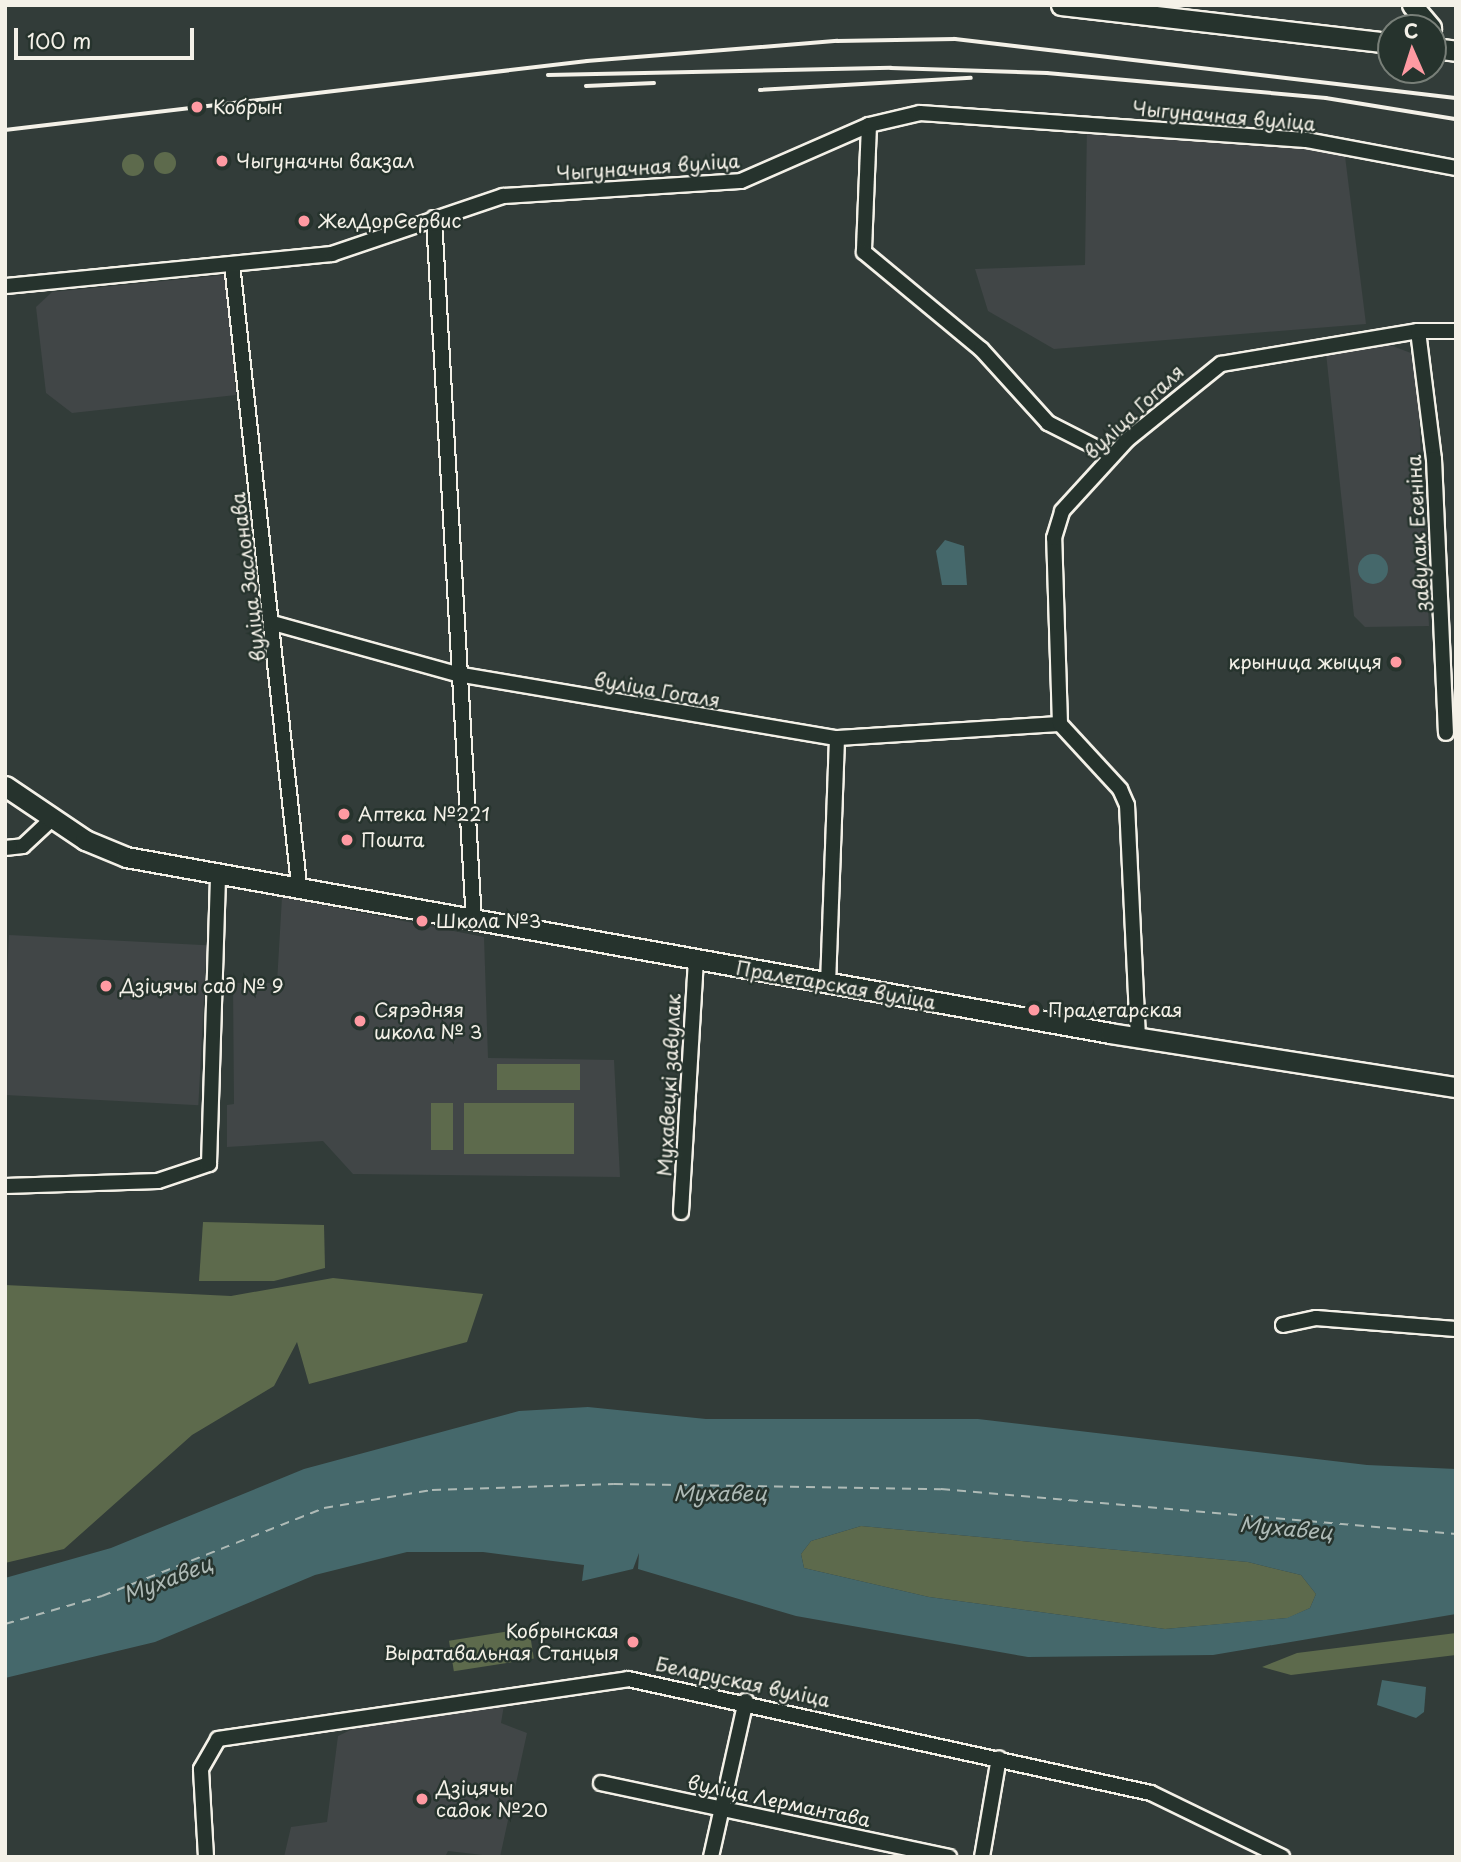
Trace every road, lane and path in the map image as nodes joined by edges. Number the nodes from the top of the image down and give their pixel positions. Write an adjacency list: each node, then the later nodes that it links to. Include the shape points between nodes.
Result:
1 (1061, 5): 2 (main road)
2 (1377, 41)
3 (869, 125): 4 (street, Чыгуначная вуліца, via 920,113 1306,140); 5 (street, Чыгуначная вуліца, via 741,181 503,196); 10 (street, via 864,252 981,349 1048,423)
4 (1456, 168)
5 (434, 218): 6 (street, Чыгуначная вуліца, via 332,254); 12 (street)
6 (232, 264): 7 (street, Чыгуначная вуліца); 11 (street, вуліца Заслонава)
7 (5, 286)
8 (1418, 331): 9 (street, вуліца Гогаля); 10 (street, вуліца Гогаля, via 1221,363); 13 (street, завулак Есеніна, via 1434,459)
9 (1456, 331)
10 (1111, 455): 14 (street, вуліца Гогаля, via 1062,511 1054,538)
11 (273, 623): 12 (street, вуліца Гогаля); 21 (street, вуліца Заслонава)
12 (457, 674): 16 (street, вуліца Гогаля); 22 (street)
13 (1451, 693): 15 (street, завулак Есеніна)
14 (1060, 723): 16 (street, вуліца Гогаля); 25 (street, via 1120,789 1127,806)
15 (1446, 733)
16 (837, 738): 24 (street)
17 (5, 786): 18 (main road, Пралетарская вуліца)
18 (52, 819): 19 (street, via 23,846); 20 (main road, Пралетарская вуліца, via 111,853)
19 (5, 848)
20 (218, 872): 21 (main road, Пралетарская вуліца); 27 (street, via 209,1164 158,1181)
21 (299, 886): 22 (main road, Пралетарская вуліца)
22 (474, 922): 23 (main road, Пралетарская вуліца)
23 (696, 960): 24 (main road, Пралетарская вуліца); 28 (street, Мухавецкі завулак)
24 (828, 984): 25 (main road, Пралетарская вуліца)
25 (1138, 1038): 26 (main road, Пралетарская вуліца)
26 (1456, 1087)
27 (5, 1186)
28 (681, 1212)
29 (1283, 1325): 30 (street, via 1317,1318)
30 (1456, 1329)
31 (746, 1701): 32 (street, Беларуская вуліца); 34 (street); 35 (street, Беларуская вуліца, via 673,1685 602,1680 241,1732 218,1739 201,1769)
32 (999, 1758): 38 (street); 39 (street, Беларуская вуліца, via 1151,1793)
33 (601, 1783): 34 (street, вуліца Лермантава)
34 (722, 1809): 36 (street); 37 (street, вуліца Лермантава)
35 (206, 1857)
36 (710, 1857)
37 (949, 1857)
38 (982, 1857)
39 (1282, 1857)

